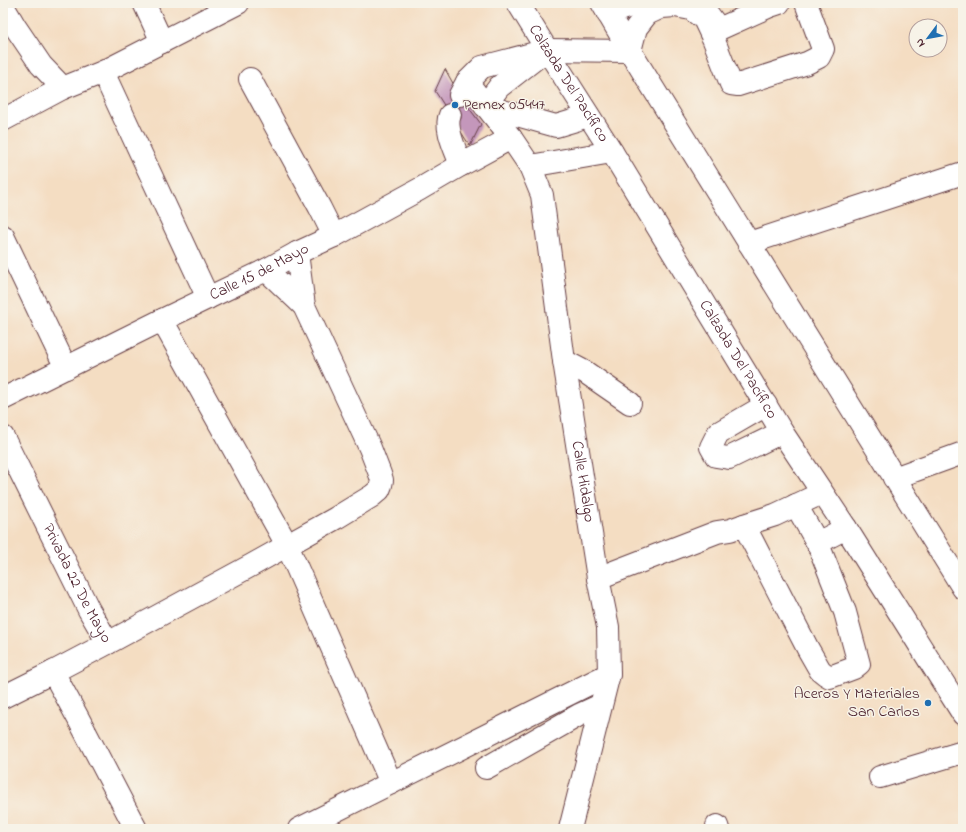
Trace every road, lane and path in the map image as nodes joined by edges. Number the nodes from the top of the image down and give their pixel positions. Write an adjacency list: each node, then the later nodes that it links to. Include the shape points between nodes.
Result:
1 (144, 3): 11 (street)
2 (238, 3): 11 (street)
3 (518, 3): 12 (street, Calzada Del Pacífico)
4 (639, 3): 9 (street)
5 (701, 3): 10 (street)
6 (779, 3): 10 (street)
7 (806, 3): 10 (street, via 823,49 819,56 807,63 738,85 731,84)
8 (3, 6): 16 (street, via 41,65)
9 (605, 8): 13 (street)
10 (716, 33): 13 (street, via 691,9 662,7 647,14 636,28)
11 (162, 42): 14 (street)
12 (547, 50): 13 (street); 17 (street, via 482,67); 18 (street, via 499,87); 19 (street, Calzada Del Pacífico)
13 (630, 51): 28 (street)
14 (103, 72): 16 (street); 31 (street)
15 (250, 80): 27 (street)
16 (63, 88): 20 (street)
17 (459, 98): 18 (street, Calle Hidalgo); 23 (street, via 448,122 448,129)
18 (486, 106): 19 (street, via 556,126); 21 (street, Calle Hidalgo)
19 (588, 115): 22 (street, Calzada Del Pacífico)
20 (3, 120)
21 (510, 138): 23 (street, Calle 15 de Mayo); 24 (street, Calle Hidalgo)
22 (612, 152): 24 (street); 38 (street, Calzada Del Pacífico)
23 (461, 165): 27 (street, Calle 15 de Mayo)
24 (530, 166): 34 (street, Calle Hidalgo, via 542,195)
25 (963, 173): 28 (street)
26 (3, 236): 35 (street)
27 (334, 236): 29 (street, Calle 15 de Mayo)
28 (749, 243): 42 (street)
29 (297, 253): 30 (street, Calle 15 de Mayo); 32 (street)
30 (266, 270): 31 (street, Calle 15 de Mayo); 32 (street)
31 (208, 298): 33 (street, Calle 15 de Mayo)
32 (304, 306): 48 (street, via 370,448 382,480 379,490 372,496)
33 (162, 320): 35 (street, Calle 15 de Mayo); 48 (street)
34 (564, 360): 37 (street); 49 (street, Calle Hidalgo)
35 (66, 368): 36 (street, Calle 15 de Mayo)
36 (3, 399)
37 (630, 403)
38 (766, 406): 39 (street, Calzada Del Pacífico); 39 (street, via 718,433 711,447 716,456 729,458)
39 (782, 432): 43 (street, Calzada Del Pacífico)
40 (3, 437): 51 (street, Privada 22 De Mayo)
41 (963, 453): 42 (street)
42 (894, 478): 50 (street)
43 (822, 493): 44 (street); 46 (street, Calzada Del Pacífico)
44 (796, 505): 45 (street); 47 (street)
45 (744, 526): 47 (street, via 812,656 820,670 830,677 859,664 845,612); 49 (street, via 717,532)
46 (846, 528): 47 (street); 56 (street, Calzada Del Pacífico)
47 (818, 544)
48 (287, 545): 51 (street); 60 (street)
49 (598, 578): 53 (street, Calle Hidalgo, via 608,627)
50 (963, 588)
51 (108, 643): 52 (street, Privada 22 De Mayo)
52 (53, 672): 54 (street, Privada 22 De Mayo); 61 (street)
53 (609, 674): 55 (street, Calle Hidalgo); 60 (street)
54 (3, 697)
55 (601, 705): 58 (street); 63 (street, Calle Hidalgo)
56 (963, 714)
57 (963, 752): 59 (street)
58 (486, 768)
59 (880, 777)
60 (391, 783): 62 (street)
61 (136, 829)
62 (299, 829)
63 (570, 829)

